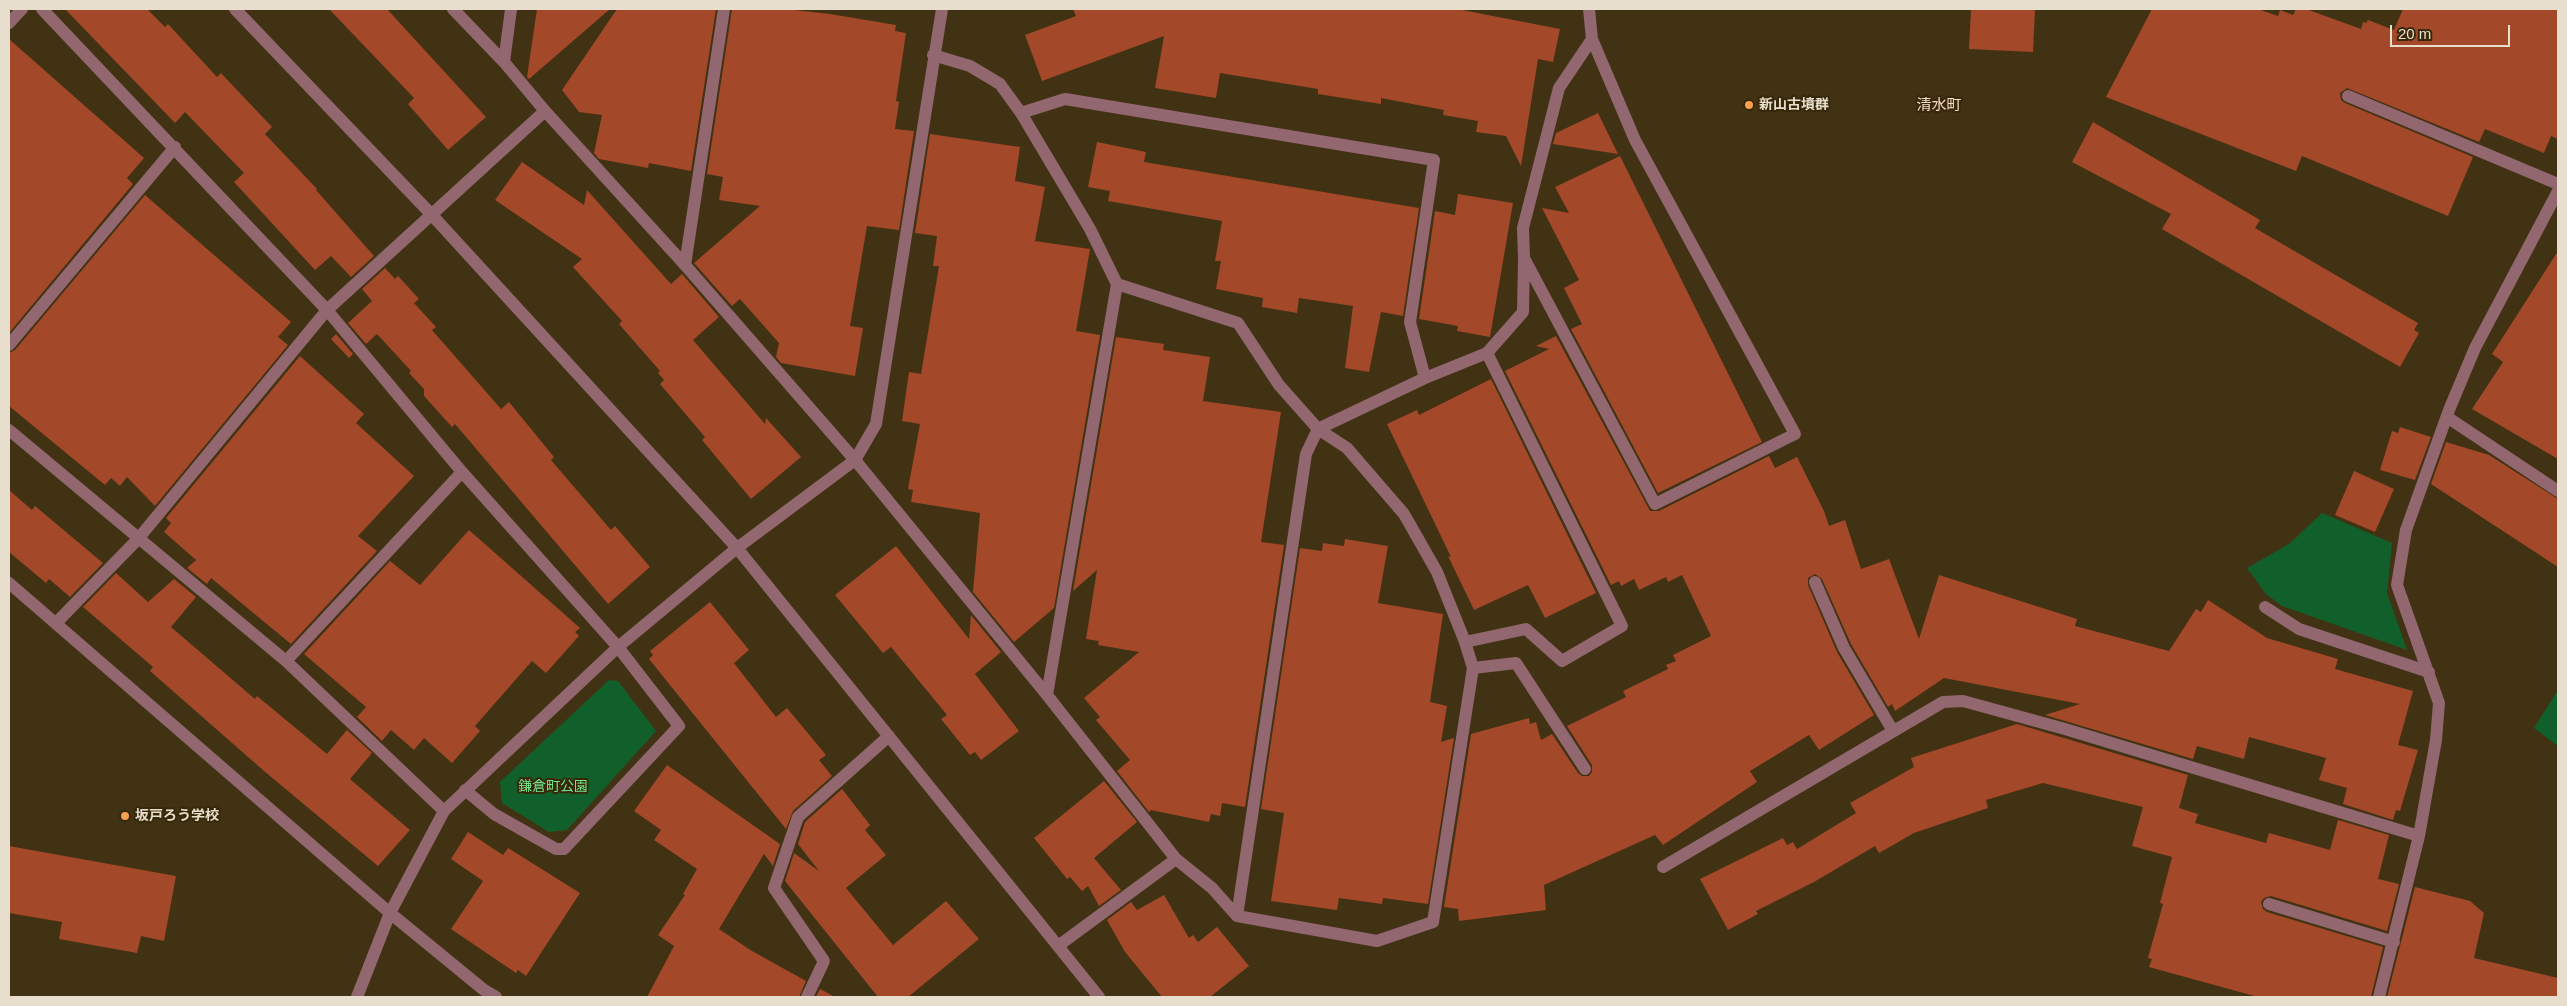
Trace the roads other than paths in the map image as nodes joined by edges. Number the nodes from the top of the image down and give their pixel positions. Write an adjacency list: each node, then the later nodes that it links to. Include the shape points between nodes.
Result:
1 (22, 9): 9 (street)
2 (42, 9): 16 (street)
3 (235, 9): 19 (street)
4 (453, 9): 12 (street)
5 (512, 9): 12 (street)
6 (724, 9): 21 (street)
7 (942, 9): 11 (street)
8 (1589, 9): 10 (street)
9 (9, 23)
10 (1592, 39): 20 (street, via 1559,88 1524,228); 20 (street, via 1635,140 1795,434 1655,504)
11 (934, 55): 15 (street, via 970,66 1000,84); 30 (street, via 876,424)
12 (504, 62): 14 (street)
13 (2348, 96): 17 (street)
14 (545, 111): 19 (street); 21 (street)
15 (1022, 113): 22 (street, via 1090,229); 26 (street, via 1065,99 1434,160 1410,322)
16 (175, 147): 23 (street); 24 (street)
17 (2558, 184)
18 (2558, 191): 27 (street, via 2475,348)
19 (431, 214): 23 (street); 34 (street)
20 (1524, 258): 25 (street, via 1523,312)
21 (685, 265): 30 (street)
22 (1117, 284): 28 (street, via 1238,322 1279,385); 44 (street)
23 (327, 310): 31 (street); 33 (street)
24 (9, 344)
25 (1487, 353): 26 (street); 39 (street, via 1622,626 1562,661 1526,629)
26 (1425, 378): 28 (street)
27 (2447, 416): 32 (street); 43 (street, via 2406,530 2397,585)
28 (1318, 429): 39 (street, via 1347,448 1404,514 1437,572); 55 (street, via 1306,454)
29 (9, 430): 33 (street)
30 (855, 460): 34 (street); 44 (street)
31 (462, 472): 40 (street); 41 (street)
32 (2558, 491)
33 (138, 539): 38 (street); 41 (street)
34 (737, 548): 40 (street); 46 (street)
35 (1815, 582): 45 (street, via 1844,648)
36 (9, 583): 38 (street)
37 (2265, 607): 43 (street, via 2298,629)
38 (56, 623): 54 (street)
39 (1465, 642): 42 (street)
40 (618, 647): 48 (street); 48 (street, via 679,726 564,849 556,849 494,814)
41 (286, 661): 49 (street)
42 (1473, 668): 47 (street, via 1516,663); 55 (street, via 1433,922 1377,941)
43 (2428, 672): 50 (street, via 2439,703 2436,740)
44 (1048, 695): 51 (street)
45 (1893, 731): 50 (street, via 1943,702 1963,702 2065,729); 52 (street)
46 (889, 736): 57 (street); 60 (street, via 798,817 774,888 824,961)
47 (1585, 770)
48 (465, 790): 49 (street)
49 (444, 811): 54 (street)
50 (2419, 836): 56 (street)
51 (1176, 860): 55 (street, via 1212,888); 57 (street)
52 (1663, 867)
53 (2269, 904): 56 (street)
54 (390, 913): 58 (street); 59 (street)
55 (1237, 916)
56 (2394, 942): 62 (street)
57 (1058, 946): 61 (street)
58 (357, 997)
59 (496, 997)
60 (807, 997)
61 (1099, 997)
62 (2380, 997)

